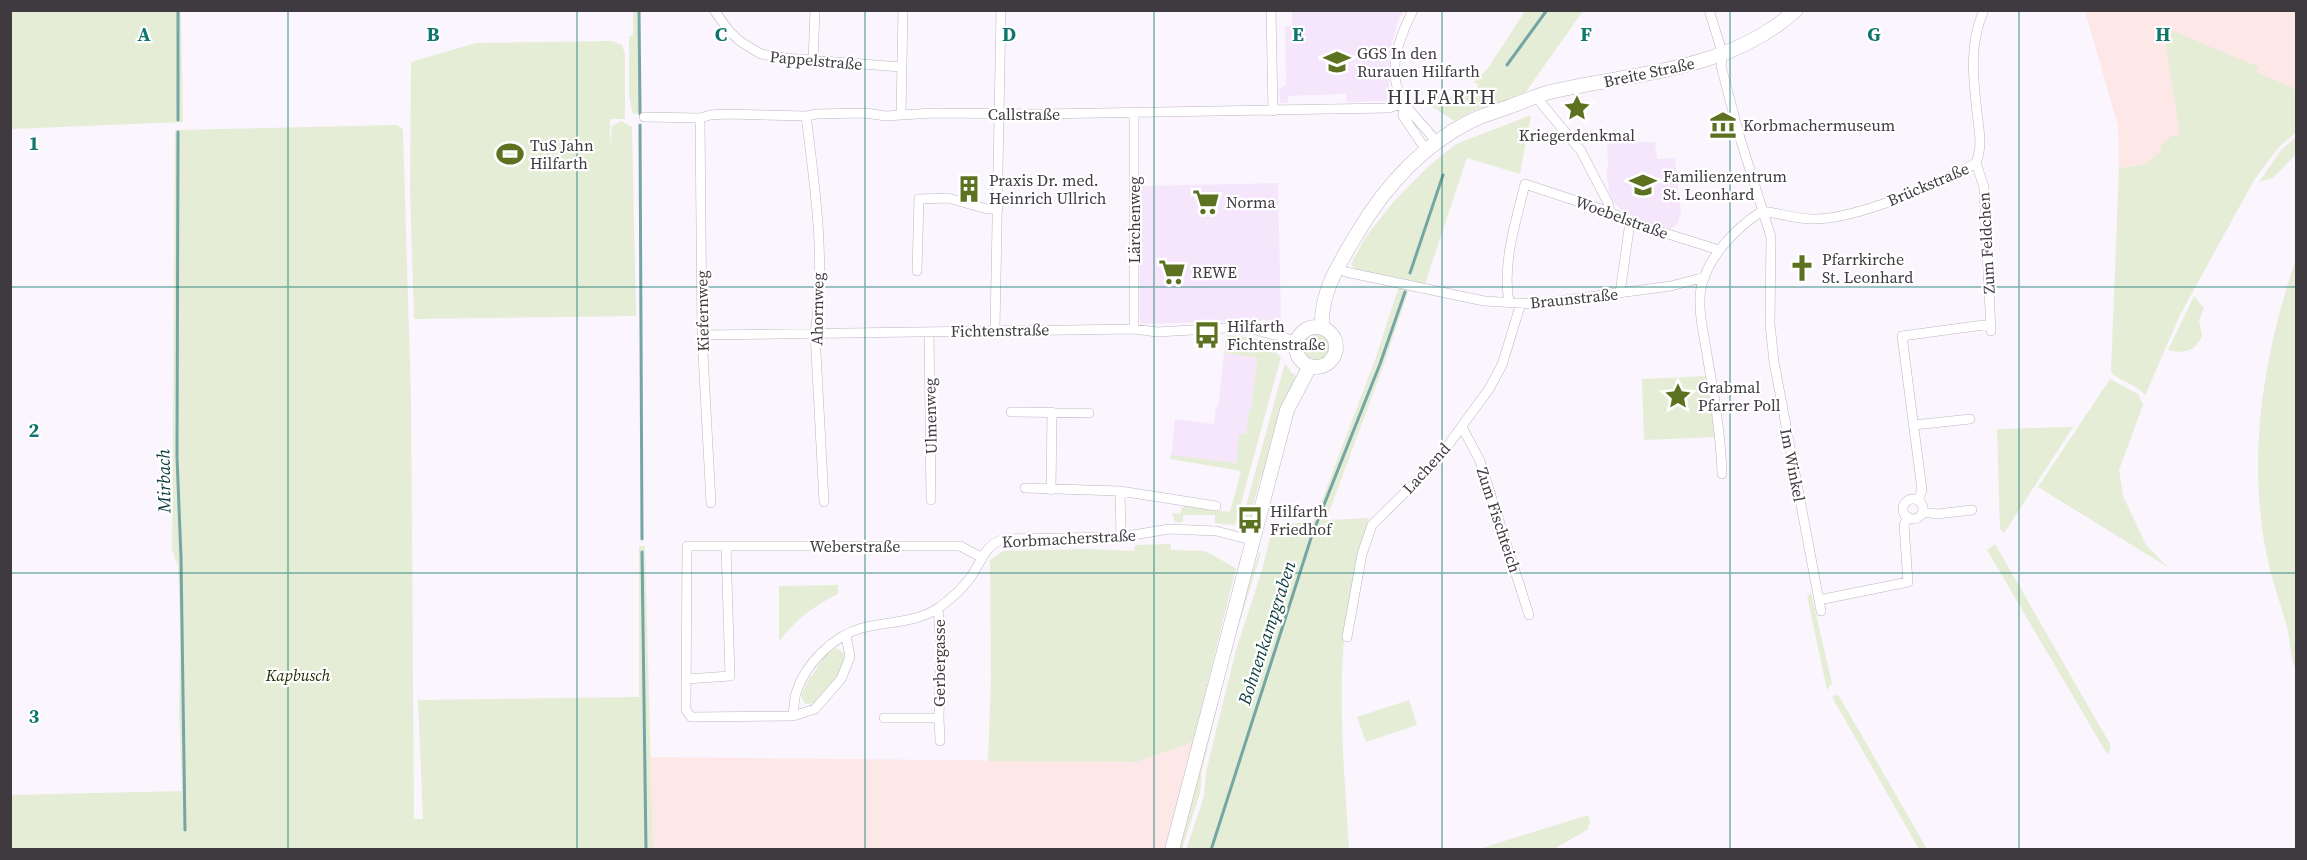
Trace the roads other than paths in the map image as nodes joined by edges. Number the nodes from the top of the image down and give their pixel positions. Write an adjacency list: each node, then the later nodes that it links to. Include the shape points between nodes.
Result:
1 (714, 10): 11 (street, Pappelstraße, via 729,31 761,54)
2 (815, 10): 11 (street)
3 (903, 10): 12 (street)
4 (1001, 10): 18 (street)
5 (1271, 10): 15 (street)
6 (1413, 10): 14 (street, via 1395,59 1395,79)
7 (1709, 10): 10 (street, Im Winkel)
8 (1796, 10): 10 (main road, Breite Straße, via 1776,26)
9 (1984, 10): 23 (street, Brückstraße, via 1974,46 1981,150)
10 (1723, 55): 13 (main road, Breite Straße, via 1678,69); 25 (street, Im Winkel, via 1727,87)
11 (813, 60): 12 (street, Pappelstraße)
12 (901, 67): 17 (street)
13 (1536, 97): 22 (main road, Breite Straße, via 1471,121); 26 (street, via 1581,151)
14 (1404, 104): 15 (street, Callstraße, via 1389,108); 22 (street, via 1403,116)
15 (1273, 111): 16 (street, Callstraße)
16 (1134, 112): 18 (street, Callstraße); 36 (street, Lärchenweg)
17 (901, 114): 18 (street, Callstraße); 19 (street, Callstraße)
18 (1000, 114): 24 (street)
19 (806, 116): 21 (street, Callstraße, via 718,114); 39 (street, Ahornweg, via 816,201)
20 (644, 117): 21 (street, Callstraße)
21 (700, 118): 40 (street, Kiefernweg)
22 (1431, 146): 29 (main road, Breite Straße, via 1382,197)
23 (1976, 163): 25 (street, Brückstraße, via 1848,216 1812,219); 47 (street, Zum Feldchen, via 1984,187 1991,328 1902,336)
24 (998, 209): 30 (street, via 948,198 919,199); 37 (street)
25 (1762, 211): 28 (street, via 1744,223); 65 (street, Im Winkel, via 1771,237 1770,324 1774,362)
26 (1610, 212): 27 (street, Woebelstraße); 33 (street, Woebelstraße, via 1525,184 1509,256)
27 (1630, 222): 28 (street, Woebelstraße); 32 (street)
28 (1719, 250): 31 (street)
29 (1337, 267): 33 (street, Braunstraße, via 1484,301); 35 (main road, Breite Straße, via 1326,291)
30 (917, 271)
31 (1705, 277): 32 (street, Braunstraße); 49 (street, via 1701,306 1721,436)
32 (1620, 293): 34 (street, Braunstraße)
33 (1509, 302): 34 (street, Braunstraße)
34 (1521, 303): 48 (street, Lachend, via 1502,365)
35 (1322, 328): 41 (main road, via 1305,330); 42 (main road, via 1334,338 1335,353 1325,364)
36 (1134, 329): 37 (street, Fichtenstraße); 41 (street, Fichtenstraße, via 1157,332 1245,327)
37 (995, 330): 38 (street, Fichtenstraße)
38 (928, 332): 39 (street, Fichtenstraße); 53 (street, Ulmenweg)
39 (815, 333): 40 (street, Fichtenstraße); 55 (street, Ahornweg)
40 (702, 334): 56 (street, Kiefernweg)
41 (1297, 341): 42 (main road, via 1299,358)
42 (1310, 366): 62 (main road, via 1287,410)
43 (1011, 412): 44 (street)
44 (1052, 412): 45 (street); 51 (street)
45 (1089, 412)
46 (1970, 419): 47 (street)
47 (1914, 425): 54 (street, Zum Feldchen, via 1922,490)
48 (1462, 427): 68 (street, Zum Fischteich, via 1480,461); 70 (street, Lachend, via 1435,462 1372,525 1362,554)
49 (1722, 474)
50 (1025, 488): 51 (street)
51 (1051, 490): 52 (street)
52 (1120, 491): 57 (street); 61 (street)
53 (931, 500)
54 (1918, 500): 59 (street, Zum Feldchen); 60 (street, Zum Feldchen, via 1906,502)
55 (824, 502)
56 (711, 503)
57 (1216, 506)
58 (1972, 510): 59 (street)
59 (1923, 512): 60 (street, via 1915,519)
60 (1908, 517): 65 (street, Zum Feldchen, via 1904,525 1908,582)
61 (1121, 537): 62 (street, Korbmacherstraße, via 1169,529 1216,531); 64 (street, Korbmacherstraße, via 1005,539 995,541)
62 (1255, 541): 76 (main road)
63 (726, 547): 64 (street, Weberstraße, via 960,546); 71 (street, Weberstraße, via 687,546); 71 (street, via 730,676)
64 (981, 557): 66 (street, Korbmacherstraße, via 959,592)
65 (1819, 600): 67 (street, Im Winkel)
66 (938, 608): 69 (street, Korbmacherstraße, via 921,616 861,628); 73 (street, Gerbergasse)
67 (1821, 611)
68 (1529, 615)
69 (846, 636): 72 (street, Korbmacherstraße, via 818,655 804,676); 72 (street, via 850,657 841,679 815,709)
70 (1347, 637)
71 (687, 679): 72 (street, via 686,710 691,717)
72 (793, 716)
73 (939, 717): 74 (street, Gerbergasse); 75 (street, Gerbergasse)
74 (884, 718)
75 (939, 741)
76 (1172, 849)

